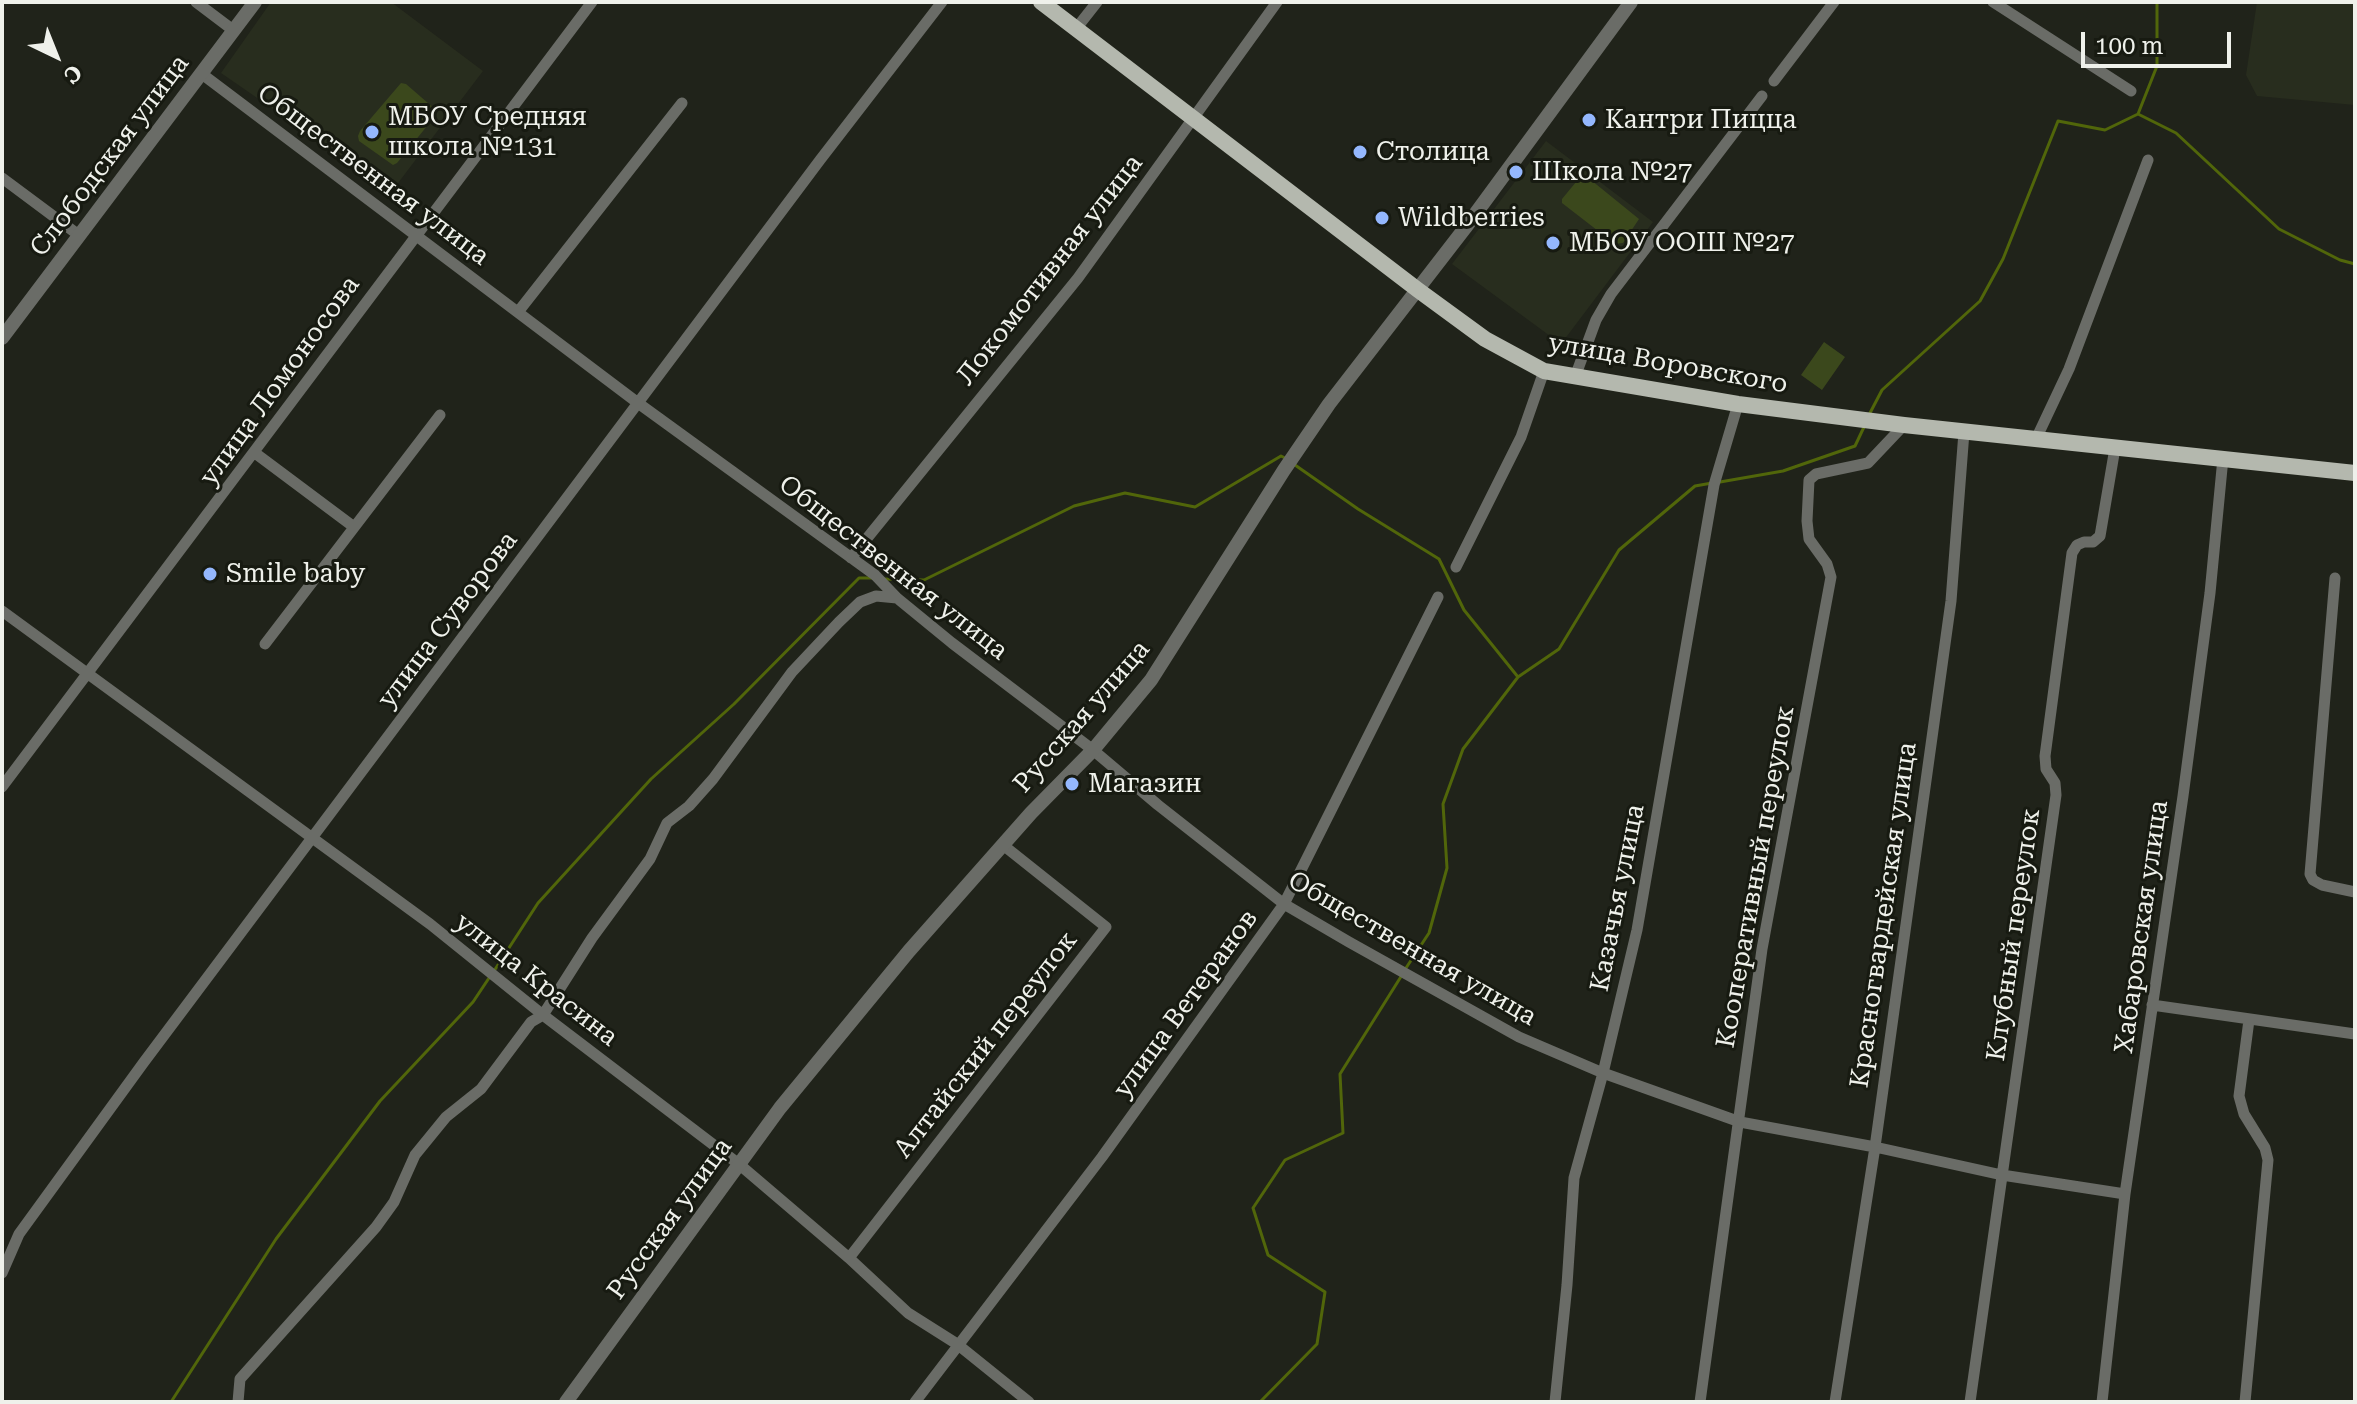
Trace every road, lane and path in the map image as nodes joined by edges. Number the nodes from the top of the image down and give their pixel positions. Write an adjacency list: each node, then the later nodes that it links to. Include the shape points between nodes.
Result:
1 (196, 2): 11 (street)
2 (255, 2): 11 (street, Слободская улица)
3 (592, 2): 21 (street, улица Ломоносова)
4 (942, 2): 28 (street, улица Суворова)
5 (1041, 2): 12 (main road, улица Воровского)
6 (1097, 2): 12 (street)
7 (1277, 2): 18 (street, Локомотивная улица)
8 (1631, 2): 23 (street, Русская улица)
9 (1834, 2): 14 (street)
10 (1993, 2): 15 (street)
11 (233, 30): 13 (street, Слободская улица)
12 (1075, 30): 18 (main road, улица Воровского)
13 (202, 74): 21 (street, Общественная улица); 22 (street, Слободская улица)
14 (1774, 81)
15 (2131, 91)
16 (1762, 96): 27 (street, via 1611,294)
17 (682, 103): 24 (street)
18 (1194, 117): 23 (main road, улица Воровского); 39 (street, Локомотивная улица, via 1078,278)
19 (2148, 160): 33 (street, via 2069,369)
20 (2, 178): 22 (street)
21 (416, 235): 24 (street, Общественная улица); 35 (street, улица Ломоносова)
22 (80, 236): 25 (street, Слободская улица)
23 (1418, 290): 26 (main road, улица Воровского, via 1485,339); 47 (street, Русская улица, via 1329,404 1159,669)
24 (518, 312): 28 (street, Общественная улица)
25 (2, 338)
26 (1544, 371): 27 (main road, улица Воровского); 40 (street, via 1521,437)
27 (1575, 377): 29 (main road, улица Воровского)
28 (638, 403): 39 (street, Общественная улица); 49 (street, улица Суворова)
29 (1738, 404): 31 (main road, улица Воровского); 57 (street, Казачья улица, via 1714,485 1637,930)
30 (440, 415): 38 (street)
31 (1904, 425): 32 (main road, улица Воровского); 58 (street, Кооперативный переулок, via 1868,463 1809,480 1809,539 1831,577 1762,949)
32 (1964, 432): 33 (main road, улица Воровского); 59 (street, Красногвардейская улица, via 1951,601)
33 (2036, 439): 34 (main road, улица Воровского)
34 (2115, 448): 36 (main road, улица Воровского); 61 (street, Клубный переулок, via 2100,536 2077,545 2072,553 2045,756 2056,795)
35 (255, 453): 38 (street); 46 (street, улица Ломоносова)
36 (2223, 458): 37 (main road, улица Воровского); 53 (street, Хабаровская улица, via 2208,608)
37 (2355, 473)
38 (354, 527): 45 (street)
39 (851, 558): 43 (street, Общественная улица)
40 (1456, 567)
41 (2335, 578): 51 (street, via 2310,867 2313,880)
42 (1438, 597): 52 (street, улица Ветеранов)
43 (897, 598): 47 (street, Общественная улица); 54 (street, via 876,596 860,602 792,672 713,779 667,823 650,859)
44 (2, 611): 46 (street, улица Красина)
45 (265, 644)
46 (88, 675): 48 (street, улица Ломоносова); 49 (street, улица Красина)
47 (1093, 750): 50 (street, Русская улица); 52 (street, Общественная улица)
48 (2, 787)
49 (312, 839): 54 (street, улица Красина); 64 (street, улица Суворова, via 19,1234)
50 (1003, 845): 60 (street, Русская улица, via 909,951); 63 (street, Алтайский переулок, via 1106,927)
51 (2355, 892)
52 (1284, 904): 57 (street, Общественная улица, via 1519,1037); 65 (street, улица Ветеранов, via 1102,1157)
53 (2152, 1005): 55 (street); 62 (street, Хабаровская улица)
54 (543, 1015): 60 (street, улица Красина); 66 (street, via 531,1022 481,1089 446,1117 415,1155 376,1227 240,1379)
55 (2249, 1020): 56 (street); 75 (street, via 2239,1096 2268,1160)
56 (2355, 1034)
57 (1603, 1073): 58 (street, Общественная улица); 70 (street, Казачья улица, via 1574,1178)
58 (1740, 1122): 59 (street, Общественная улица); 71 (street, Кооперативный переулок)
59 (1875, 1147): 61 (street, Общественная улица); 72 (street, Красногвардейская улица)
60 (740, 1165): 63 (street, улица Красина); 67 (street, Русская улица)
61 (2002, 1175): 62 (street, Общественная улица); 73 (street, Клубный переулок)
62 (2125, 1194): 74 (street, Хабаровская улица)
63 (849, 1258): 65 (street, улица Красина, via 908,1313)
64 (2, 1273)
65 (957, 1344): 68 (street, улица Ветеранов); 69 (street, улица Красина)
66 (238, 1402)
67 (566, 1402)
68 (915, 1402)
69 (1029, 1402)
70 (1555, 1402)
71 (1700, 1402)
72 (1835, 1402)
73 (1970, 1402)
74 (2102, 1402)
75 (2245, 1402)

